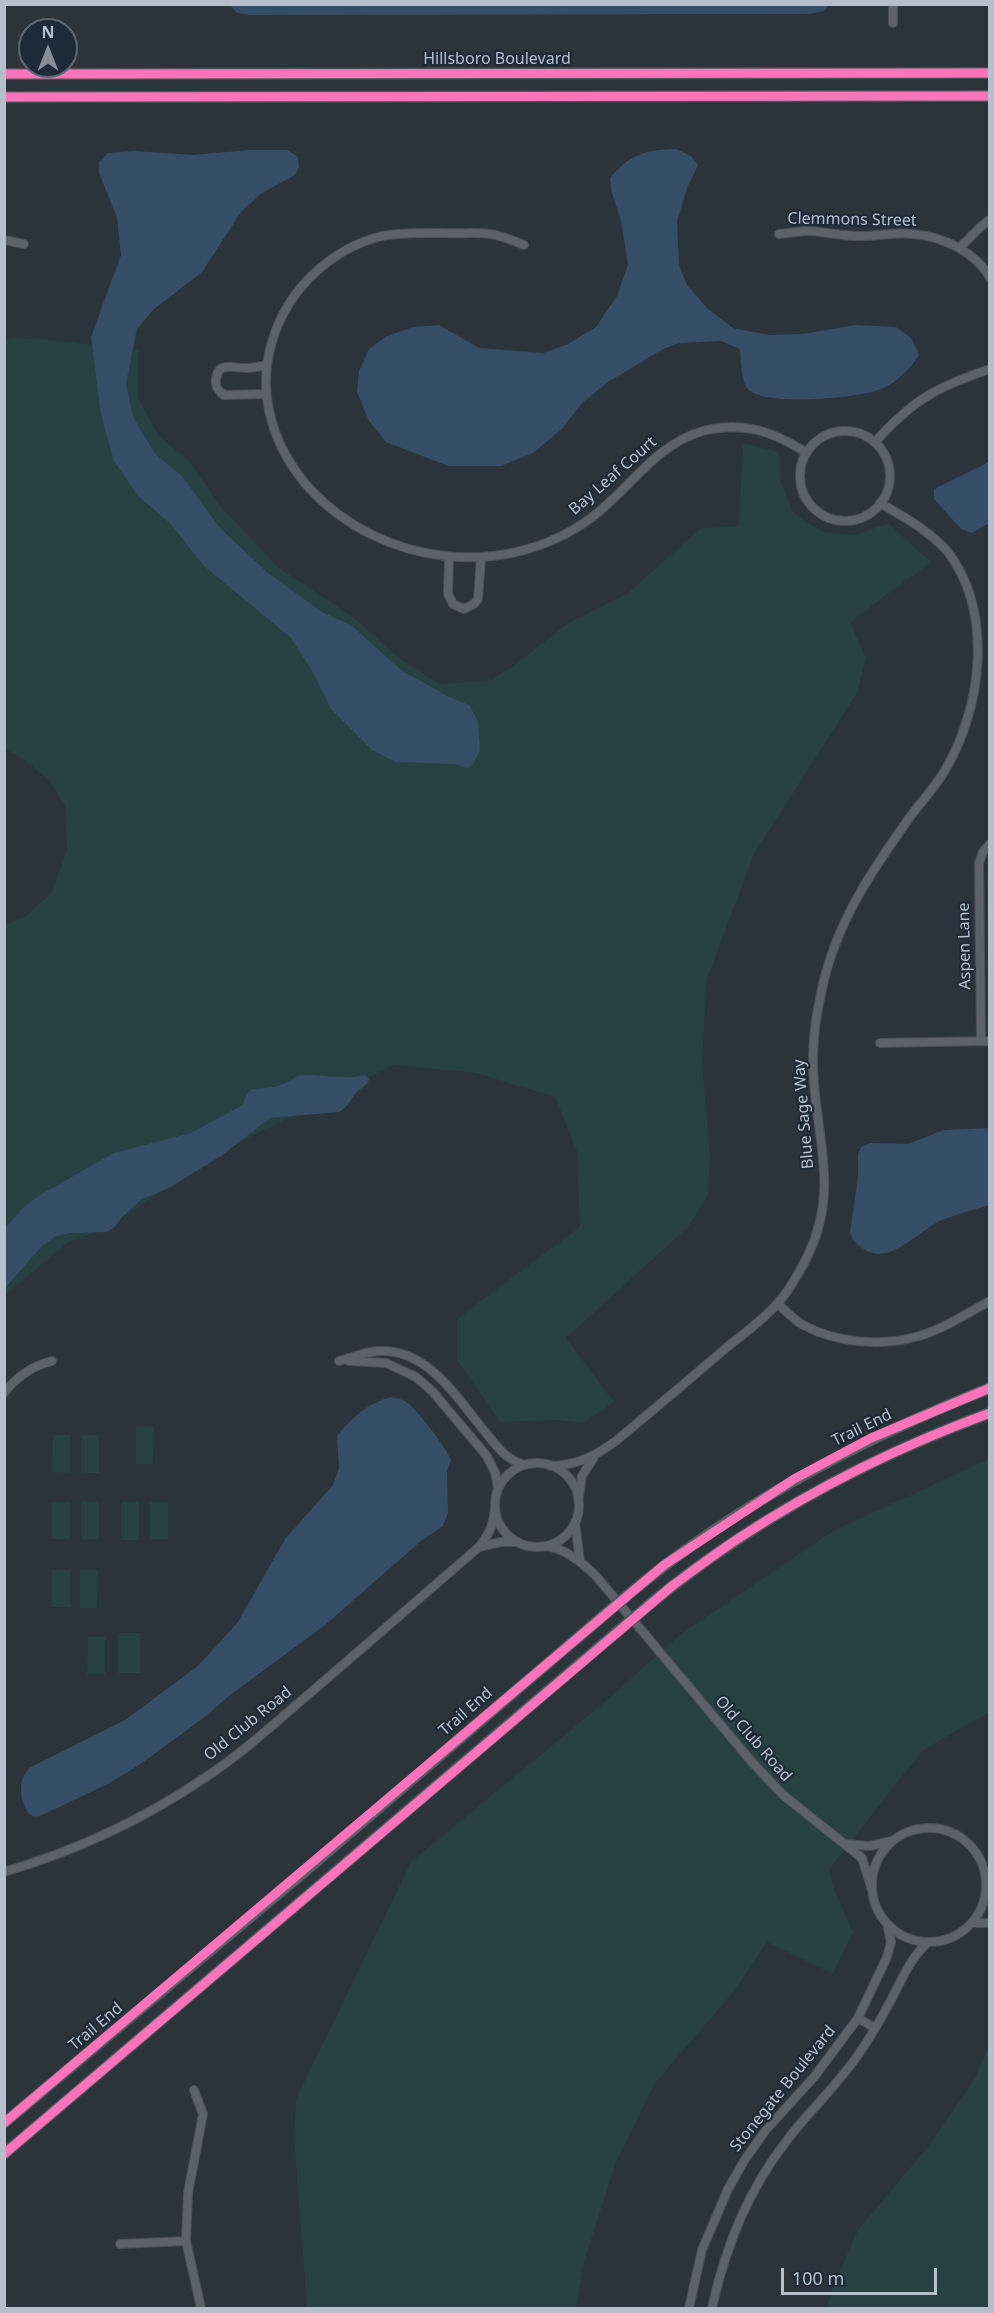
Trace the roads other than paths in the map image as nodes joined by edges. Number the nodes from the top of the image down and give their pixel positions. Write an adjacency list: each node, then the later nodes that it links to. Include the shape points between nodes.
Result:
1 (892, 4): 2 (street)
2 (892, 23)
3 (990, 73): 4 (street, Hillsboro Boulevard)
4 (4, 74)
5 (990, 96): 6 (street)
6 (4, 97)
7 (990, 220): 12 (street, via 984,221)
8 (779, 234): 12 (street, Clemmons Street, via 912,234)
9 (4, 240): 10 (street)
10 (24, 244)
11 (524, 245): 16 (street, Bay Leaf Court, via 492,234 405,233 354,246 330,260 293,297 272,342)
12 (959, 248): 14 (street, Clemmons Street)
13 (990, 260): 14 (street)
14 (984, 268): 15 (street, Clemmons Street)
15 (990, 277)
16 (267, 366): 18 (street, Bay Leaf Court); 18 (street, via 222,367 215,380 224,395)
17 (990, 369): 19 (street, via 934,390 897,417)
18 (266, 394): 22 (street, Bay Leaf Court, via 280,447 293,470 330,508 349,523 395,545)
19 (875, 442): 20 (street, via 856,432 834,433 816,441); 21 (street, via 890,474)
20 (805, 452): 21 (street, via 800,485 804,497 818,513 851,521); 23 (street, Bay Leaf Court, via 764,430 720,427 700,432 661,452 609,504 569,532 542,545)
21 (880, 503): 28 (street, Blue Sage Way, via 930,535 960,570 977,618 978,672 974,697 955,751 943,774 870,874 829,960 813,1052 825,1171 823,1202 808,1255)
22 (449, 558): 23 (street, Bay Leaf Court); 23 (street, via 448,594 453,604 464,609 478,599)
23 (481, 558)
24 (990, 843): 25 (street, Aspen Lane, via 979,863)
25 (985, 1041): 26 (street)
26 (880, 1043)
27 (990, 1301): 28 (street, via 919,1336 870,1342 822,1333 800,1323)
28 (778, 1304): 33 (street, Blue Sage Way)
29 (52, 1361): 31 (street, via 36,1365)
30 (990, 1388): 56 (street, Trail End, bridge, via 871,1438 794,1479 664,1565)
31 (4, 1393)
32 (990, 1413): 57 (street, bridge, via 879,1459 739,1538 650,1605)
33 (594, 1456): 35 (street, Blue Sage Way, via 578,1463); 37 (street, Blue Sage Way, via 582,1476)
34 (525, 1465): 35 (street); 36 (street, via 509,1473); 36 (street, via 506,1457 436,1374 414,1358 372,1352 339,1360 386,1363 416,1377 486,1455 493,1465)
35 (552, 1466): 37 (street, via 573,1484)
36 (498, 1488): 38 (street)
37 (579, 1503): 39 (street)
38 (495, 1506): 40 (street, via 504,1531); 42 (street, Old Club Road, via 490,1534)
39 (575, 1522): 41 (street, via 562,1538); 43 (street)
40 (518, 1542): 41 (street); 42 (street)
41 (546, 1546): 43 (street, Old Club Road)
42 (479, 1547): 46 (street, Old Club Road, via 253,1742 206,1777 95,1839)
43 (580, 1560): 45 (street, Old Club Road, via 775,1787)
44 (893, 1840): 45 (street, via 869,1846); 47 (street, via 917,1829 954,1833 975,1851); 48 (street, via 879,1856)
45 (845, 1844): 48 (street, Old Club Road, via 862,1858)
46 (4, 1872)
47 (988, 1883): 49 (street, via 983,1906)
48 (872, 1890): 51 (street, via 878,1912)
49 (972, 1923): 50 (street); 52 (street, via 952,1938)
50 (990, 1923)
51 (887, 1924): 52 (street, via 904,1937); 53 (street, Stonegate Boulevard, via 891,1942 887,1957)
52 (927, 1943): 54 (street, via 909,1964)
53 (858, 2018): 54 (street); 61 (street, Stonegate Boulevard, via 744,2161 702,2250)
54 (875, 2028): 62 (street, via 831,2091 784,2143 748,2199 726,2256)
55 (194, 2090): 58 (street, via 203,2114 189,2193)
56 (4, 2123)
57 (4, 2154)
58 (186, 2241): 59 (street); 60 (street)
59 (120, 2244)
60 (201, 2308)
61 (689, 2308)
62 (712, 2308)

